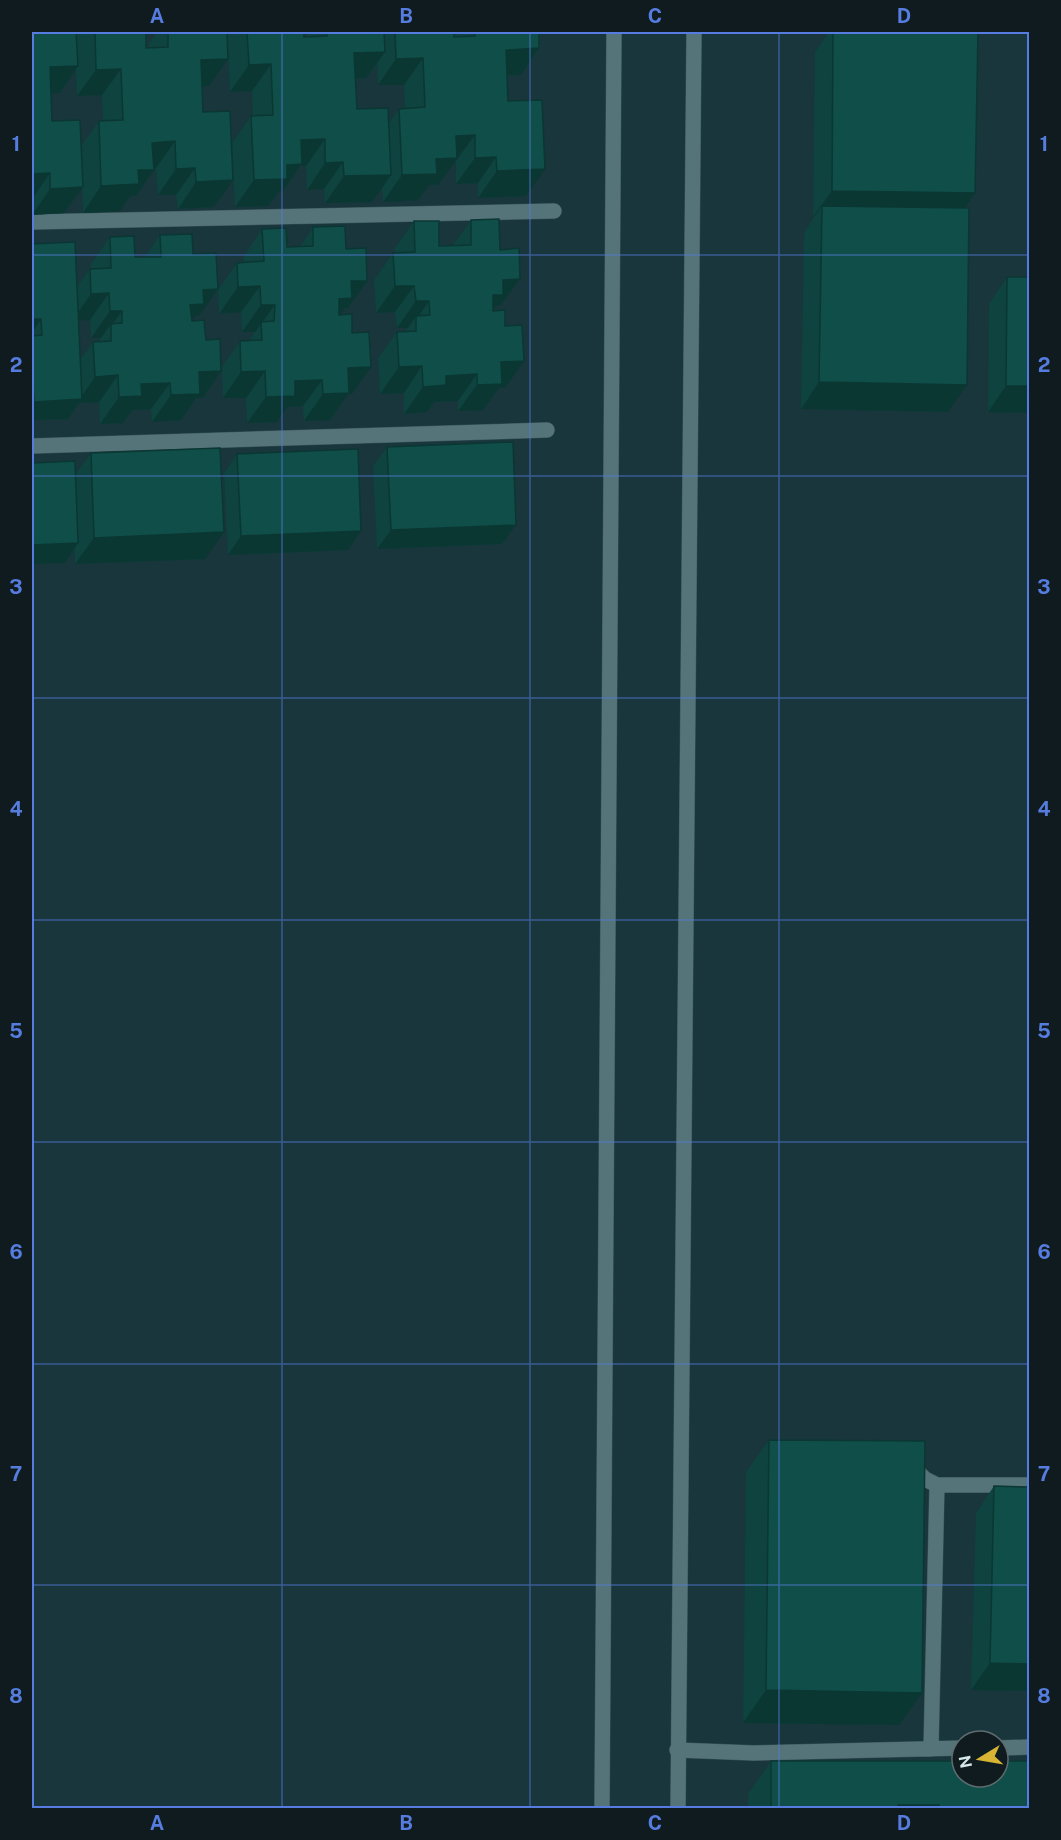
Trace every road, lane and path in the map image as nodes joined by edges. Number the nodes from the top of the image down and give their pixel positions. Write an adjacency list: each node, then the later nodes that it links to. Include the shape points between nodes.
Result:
1 (614, 32): 15 (street)
2 (694, 32): 14 (street)
3 (554, 211): 4 (street)
4 (32, 222)
5 (547, 430): 6 (street)
6 (32, 446)
7 (897, 1452): 8 (street, via 925,1479)
8 (937, 1485): 9 (street); 12 (street)
9 (1029, 1485)
10 (1029, 1747): 11 (street)
11 (1010, 1748)
12 (931, 1749): 13 (street); 14 (street, via 754,1753)
13 (950, 1749)
14 (677, 1750): 16 (street)
15 (602, 1809)
16 (678, 1809)

